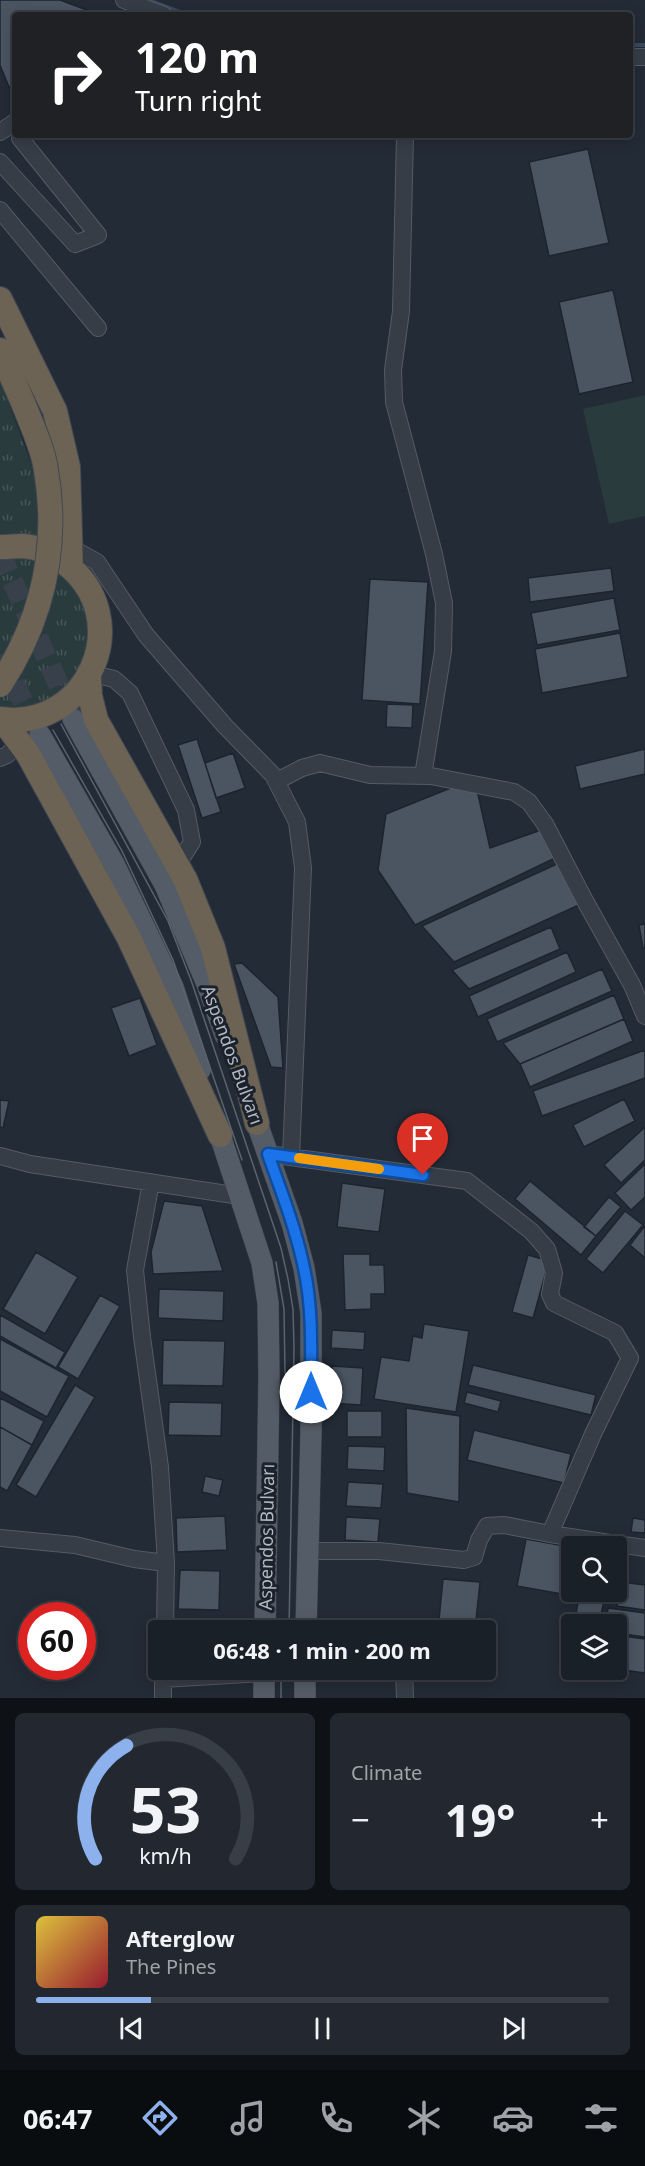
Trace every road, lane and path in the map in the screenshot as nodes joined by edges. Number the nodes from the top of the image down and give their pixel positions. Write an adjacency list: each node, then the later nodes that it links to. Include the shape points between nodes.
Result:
1 (124, 0): 2 (street)
2 (156, 12)
3 (20, 138): 5 (street, via 98,234 75,244)
4 (405, 138): 18 (street, via 401,311 393,370 394,402 444,603 442,651)
5 (0, 162)
6 (0, 210): 8 (street)
7 (0, 299): 11 (highway, via 55,411 68,467)
8 (98, 328)
9 (0, 350): 13 (highway, bridge, via 46,468 51,526 39,604 26,640)
10 (0, 547): 11 (highway, via 25,546)
11 (70, 557): 12 (highway, via 94,599 101,628 97,658); 19 (street, via 97,562 146,635)
12 (89, 673): 14 (highway, via 83,686 61,706 33,718); 20 (highway, via 96,720); 20 (street, via 114,679 130,693 186,810 192,842)
13 (0, 685)
14 (1, 719): 16 (highway)
15 (73, 719): 22 (main road, Aspendos Bulvarı, via 165,885 207,984)
16 (30, 739): 17 (street); 23 (highway, via 28,754 129,938)
17 (0, 758)
18 (423, 776): 19 (street, via 370,775 320,763); 21 (street, via 514,792 529,802 545,824)
19 (277, 781): 26 (street, via 297,822 303,868)
20 (177, 865): 22 (highway, via 213,948)
21 (645, 1016)
22 (257, 1123): 24 (main road, Aspendos Bulvarı)
23 (220, 1135): 28 (main road, Aspendos Bulvarı)
24 (268, 1154): 26 (street); 32 (main road, Aspendos Bulvarı, via 292,1223 311,1312)
25 (0, 1156): 27 (street)
26 (291, 1157): 29 (street, via 467,1181 531,1231 547,1249 554,1273 550,1294 554,1303 615,1333 630,1358)
27 (151, 1182): 28 (street); 33 (street, via 135,1270 160,1467)
28 (240, 1196): 35 (main road, Aspendos Bulvarı, via 262,1263 268,1303)
29 (550, 1533): 31 (street); 32 (street, via 487,1526 474,1557 464,1560 379,1551)
30 (0, 1538): 33 (street, via 75,1545)
31 (645, 1548)
32 (308, 1551): 36 (main road, Aspendos Bulvarı)
33 (166, 1563): 34 (street)
34 (165, 1620)
35 (265, 1620)
36 (306, 1620)
37 (164, 1680): 41 (street)
38 (264, 1680): 42 (main road)
39 (305, 1680): 43 (main road)
40 (404, 1680): 44 (street)
41 (163, 1698)
42 (264, 1698)
43 (305, 1698)
44 (405, 1698)

